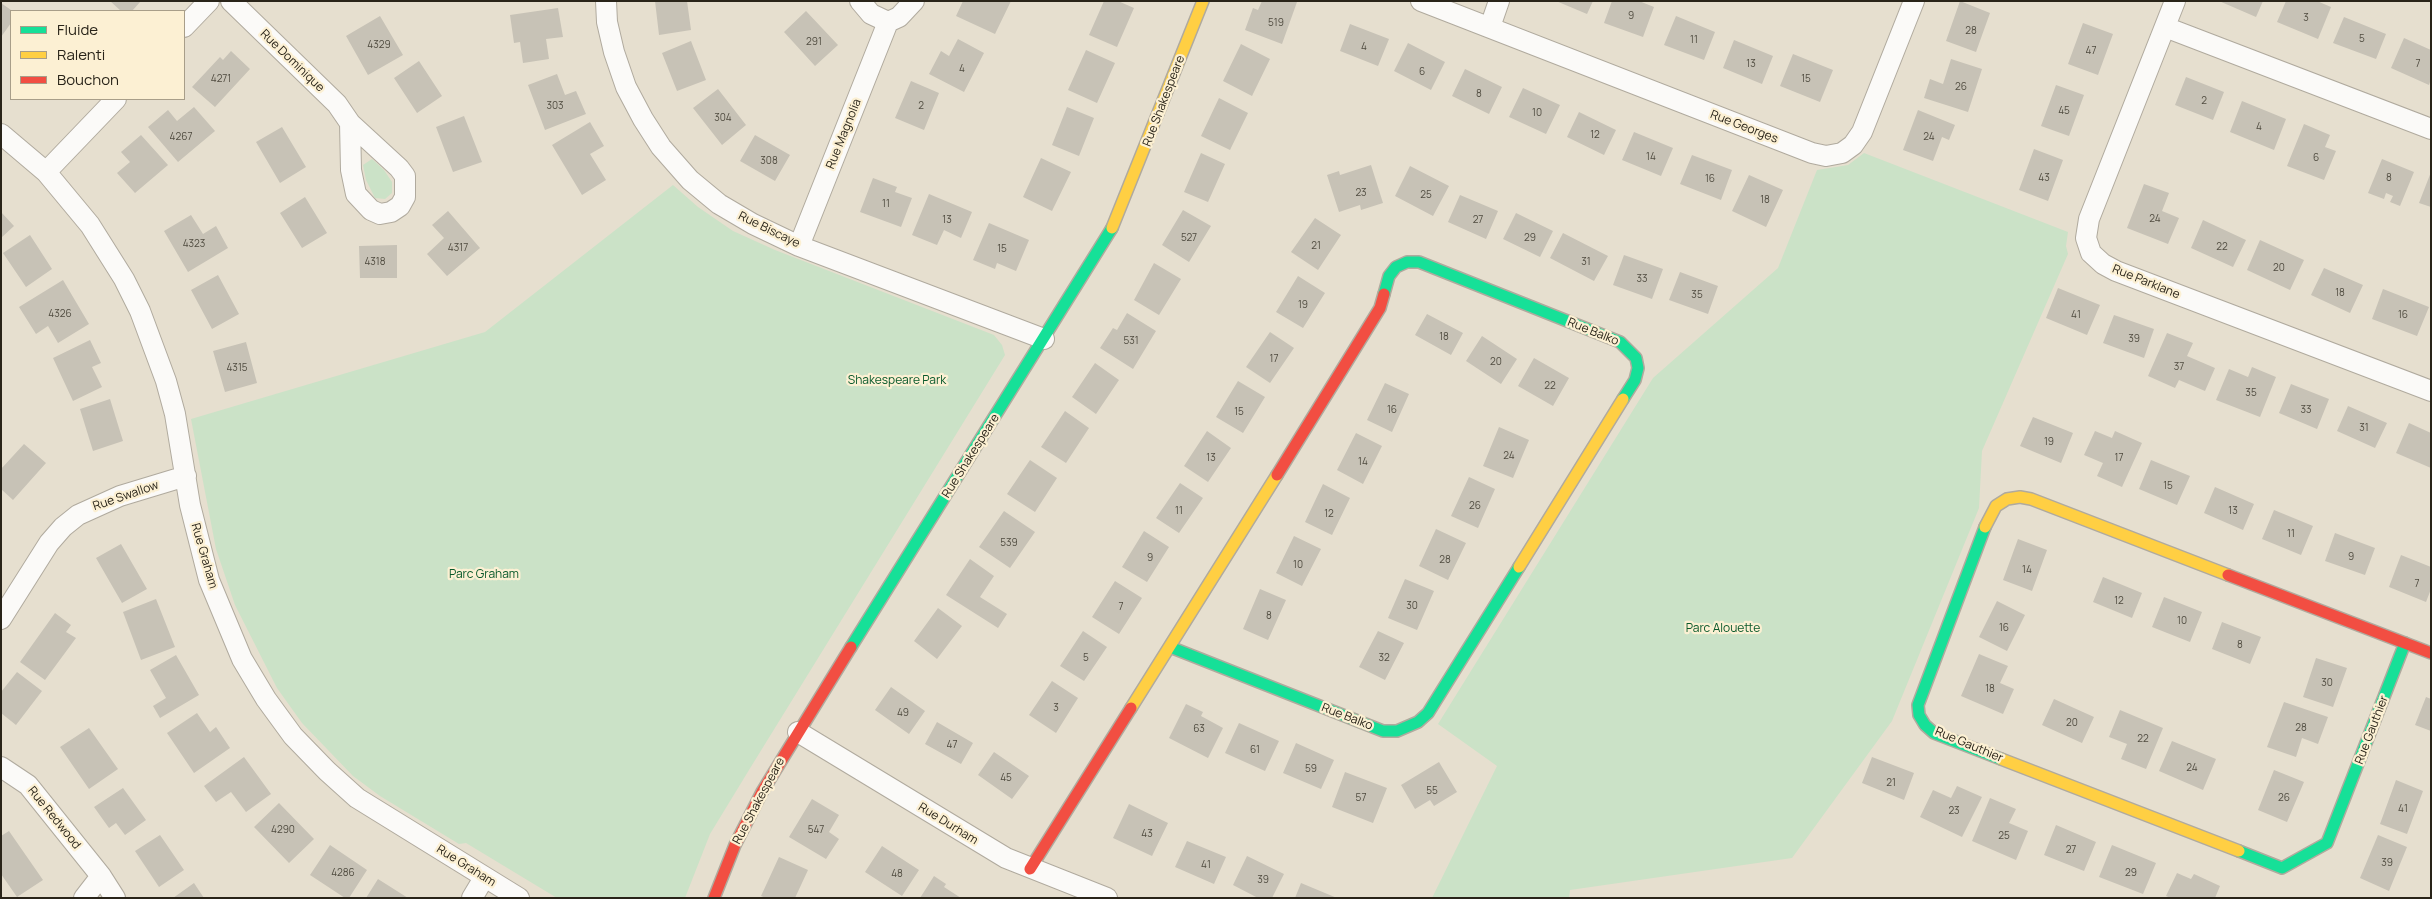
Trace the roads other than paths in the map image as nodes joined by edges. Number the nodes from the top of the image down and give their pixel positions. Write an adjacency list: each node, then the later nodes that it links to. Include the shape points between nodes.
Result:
1 (209, 1): 12 (street)
2 (231, 1): 16 (street, Rue Dominique, via 337,104)
3 (606, 1): 20 (street, Rue Biscaye, via 607,22 626,87 661,147 690,180 719,204)
4 (860, 1): 11 (street, via 871,14)
5 (914, 1): 11 (street, via 899,17)
6 (1203, 1): 21 (street, Rue Shakespeare, via 1116,220)
7 (1422, 1): 13 (street, Rue Georges)
8 (1499, 1): 13 (street)
9 (1914, 1): 13 (street, Rue Georges, via 1862,132 1854,145 1842,153 1826,156)
10 (2175, 1): 14 (street, Rue Parklane)
11 (888, 22): 20 (street, Rue Magnolia)
12 (185, 27)
13 (1490, 27)
14 (2165, 27): 17 (street); 22 (street, Rue Parklane, via 2089,220 2086,238 2091,253 2116,271)
15 (115, 100): 19 (street)
16 (350, 123)
17 (2431, 129)
18 (1, 134): 19 (street, Rue Graham)
19 (46, 172): 23 (street, Rue Graham, via 90,225 140,311 166,381)
20 (799, 246): 21 (street, Rue Biscaye)
21 (1044, 339): 28 (street, Rue Shakespeare)
22 (2431, 391)
23 (186, 476): 24 (street, Rue Swallow, via 120,496 78,515 49,543); 32 (street, Rue Graham, via 198,543 224,620 242,659 292,736 357,798)
24 (1, 619)
25 (2405, 643): 25 (street, Rue Gauthier, via 2020,497 2007,499 1990,515 1922,691 1919,715 1934,733 2282,868 2327,843); 27 (street, Rue Gauthier)
26 (1170, 647): 26 (street, Rue Balko, via 1383,730 1397,731 1418,722 1428,713 1635,380 1636,358 1620,342 1418,262 1396,267 1389,276 1380,308); 30 (street, Rue Balko)
27 (2431, 653)
28 (798, 732): 30 (street, Rue Durham, via 984,846); 37 (street, Rue Shakespeare, via 748,819)
29 (1, 767): 31 (street, Rue Redwood, via 28,785)
30 (1030, 869): 38 (street, Rue Durham)
31 (101, 876): 33 (street); 34 (street, Rue Redwood)
32 (484, 878): 35 (street); 36 (street, Rue Graham)
33 (84, 898)
34 (115, 898)
35 (472, 898)
36 (518, 898)
37 (714, 898)
38 (1107, 898)

